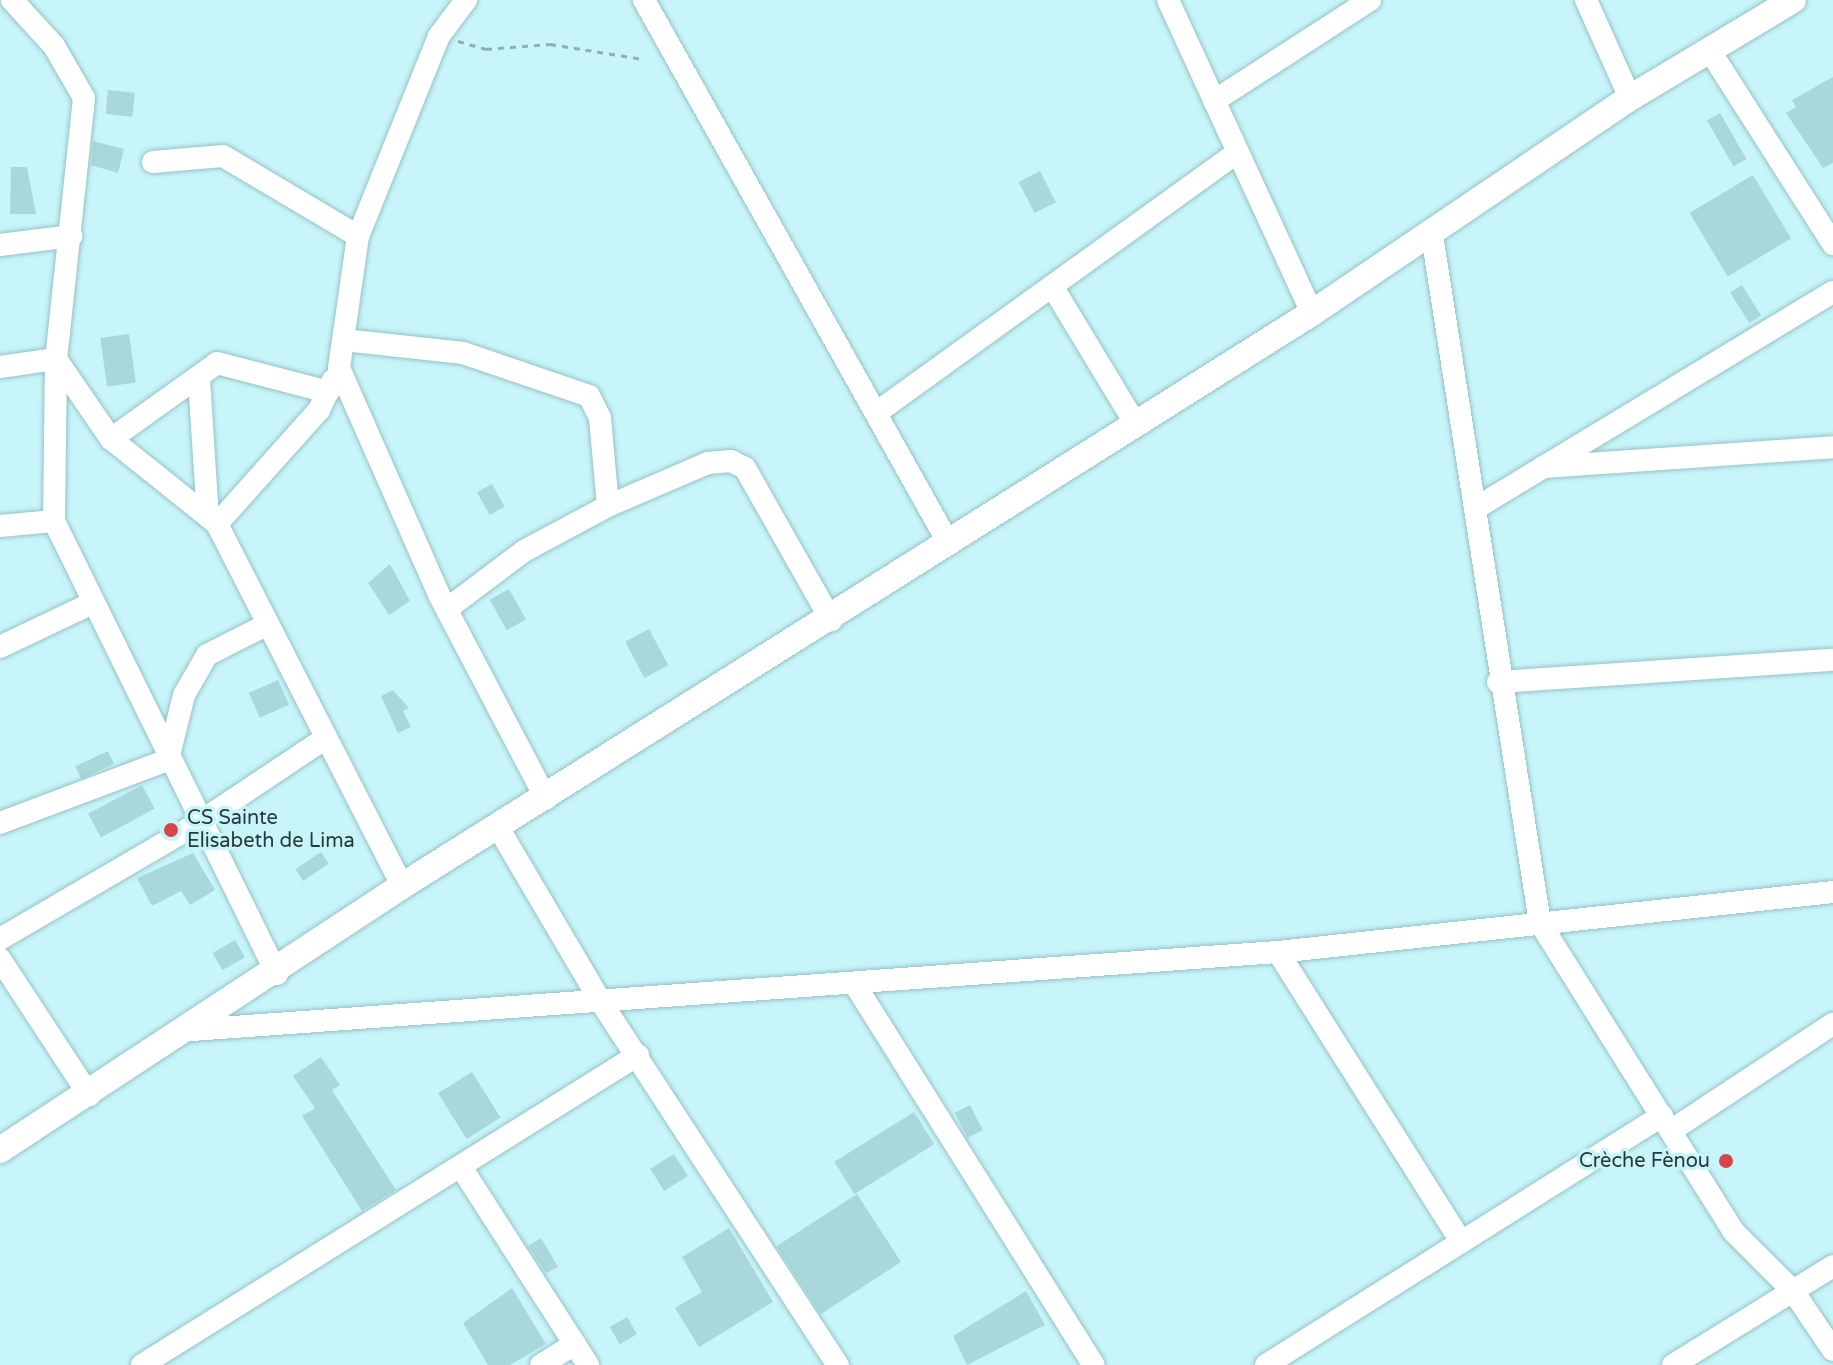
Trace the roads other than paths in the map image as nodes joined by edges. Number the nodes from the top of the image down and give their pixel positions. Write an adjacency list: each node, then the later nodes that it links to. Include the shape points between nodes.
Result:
1 (12, 0): 14 (street, via 80,83)
2 (466, 0): 15 (street, via 439,36)
3 (644, 0): 27 (street)
4 (1168, 0): 10 (street)
5 (1370, 0): 10 (street)
6 (1586, 0): 9 (street)
7 (1793, 0): 8 (street)
8 (1710, 51): 9 (street); 16 (street)
9 (1630, 98): 13 (street)
10 (1214, 101): 11 (street)
11 (1238, 152): 18 (street); 20 (street)
12 (153, 162): 15 (street, via 223,156)
13 (1432, 235): 20 (street); 33 (street)
14 (71, 236): 17 (street); 22 (street)
15 (358, 236): 21 (street)
16 (1833, 244)
17 (0, 245)
18 (1052, 286): 27 (street); 28 (street)
19 (1833, 292): 31 (street)
20 (1312, 313): 28 (street)
21 (344, 340): 24 (street); 32 (street, via 463,353 589,396 600,418)
22 (56, 359): 23 (street); 29 (street); 35 (street)
23 (0, 367)
24 (339, 368): 26 (street); 39 (street)
25 (199, 379): 26 (street, via 227,362); 29 (street); 34 (street)
26 (328, 392): 34 (street)
27 (876, 413): 37 (street)
28 (1135, 423): 37 (street)
29 (111, 439): 34 (street)
30 (1833, 447): 31 (street)
31 (1538, 468): 33 (street)
32 (608, 506): 39 (street, via 524,551); 40 (street, via 708,463 745,468)
33 (1476, 508): 44 (street)
34 (212, 520): 41 (street)
35 (54, 521): 36 (street); 38 (street)
36 (0, 526)
37 (949, 544): 40 (street)
38 (90, 604): 42 (street); 46 (street)
39 (447, 609): 47 (street)
40 (831, 620): 47 (street)
41 (268, 624): 45 (street); 46 (street, via 207,655 184,695)
42 (0, 647)
43 (1833, 660): 44 (street)
44 (1498, 682): 53 (street)
45 (326, 738): 48 (street); 51 (street)
46 (168, 760): 48 (street); 49 (street)
47 (546, 799): 50 (street)
48 (200, 822): 54 (street); 57 (street)
49 (0, 823)
50 (499, 829): 51 (street); 59 (street)
51 (402, 886): 57 (street)
52 (1833, 892): 53 (street)
53 (1540, 923): 55 (street); 64 (street)
54 (0, 939)
55 (1278, 952): 58 (street); 67 (street)
56 (0, 959): 63 (street)
57 (277, 974): 61 (street)
58 (854, 983): 59 (street); 76 (street)
59 (601, 1002): 61 (street); 62 (street)
60 (1833, 1024): 64 (street)
61 (192, 1030): 63 (street)
62 (638, 1055): 66 (street); 75 (street)
63 (89, 1095): 65 (street)
64 (1667, 1123): 67 (street); 69 (street, via 1733,1231)
65 (0, 1150)
66 (461, 1167): 70 (street); 72 (street)
67 (1461, 1242): 77 (street)
68 (1833, 1266): 69 (street)
69 (1793, 1291): 71 (street); 78 (street)
70 (575, 1344): 73 (street); 74 (street)
71 (1833, 1350)
72 (142, 1365)
73 (541, 1365)
74 (588, 1365)
75 (838, 1365)
76 (1094, 1365)
77 (1266, 1365)
78 (1673, 1365)

